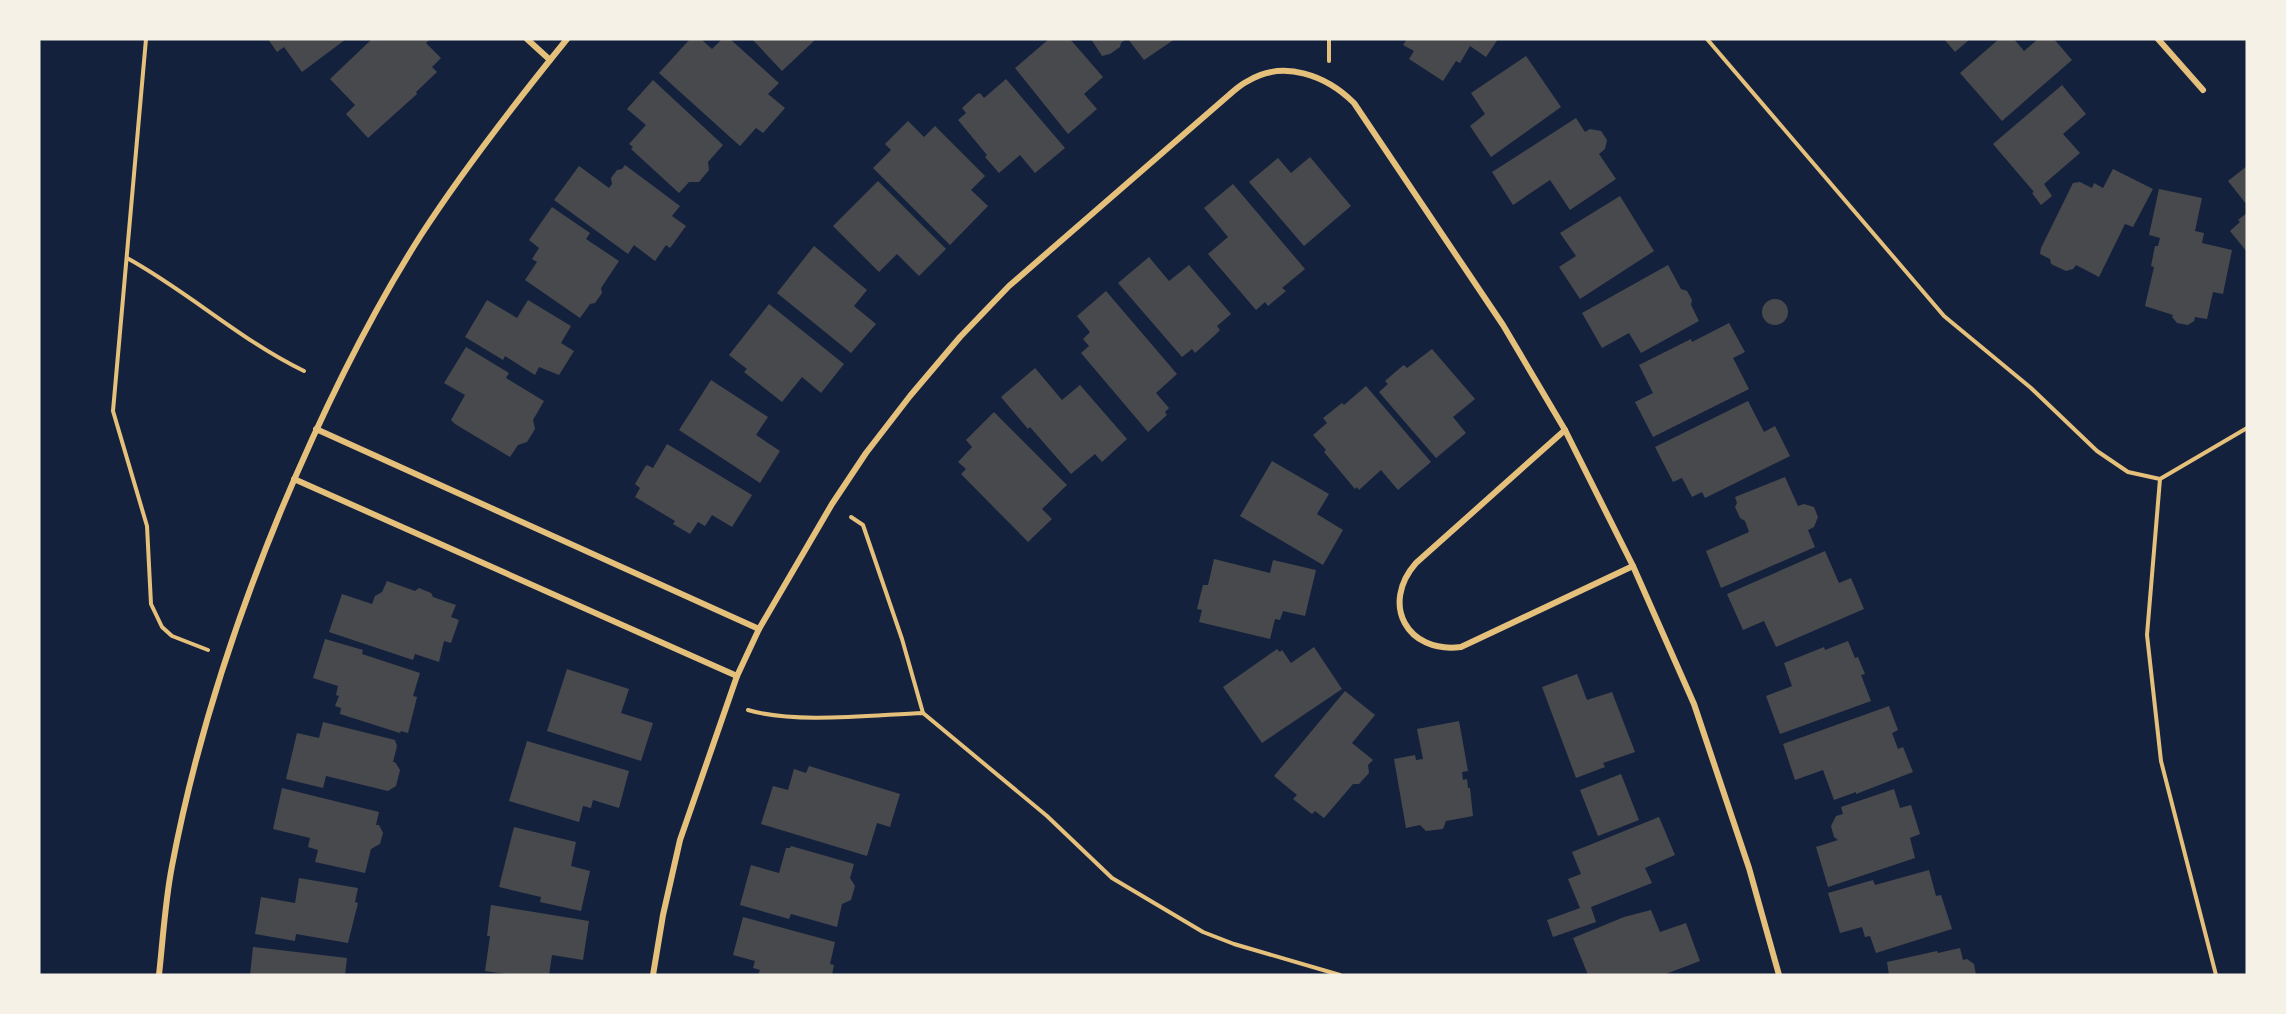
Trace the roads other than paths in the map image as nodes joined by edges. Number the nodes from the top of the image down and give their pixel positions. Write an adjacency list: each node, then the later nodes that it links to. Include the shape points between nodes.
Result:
1 (527, 39): 4 (street)
2 (567, 39): 4 (street)
3 (2158, 39): 5 (street)
4 (550, 60): 6 (street, via 422,234 376,310)
5 (2203, 90)
6 (316, 429): 8 (street); 10 (street)
7 (1565, 430): 9 (street); 9 (street, via 1406,574 1399,602 1401,616 1408,629 1425,643 1447,649 1461,647); 10 (street, via 1503,325 1354,103 1329,82 1307,74 1268,74 1249,80 1229,95 1009,286 960,337 866,453)
8 (294, 479): 11 (street); 12 (street, via 225,656 172,868)
9 (1633, 566): 14 (street, via 1694,704 1749,868)
10 (759, 629): 11 (street)
11 (737, 676): 13 (street, via 680,840)
12 (159, 975)
13 (653, 975)
14 (1779, 975)

